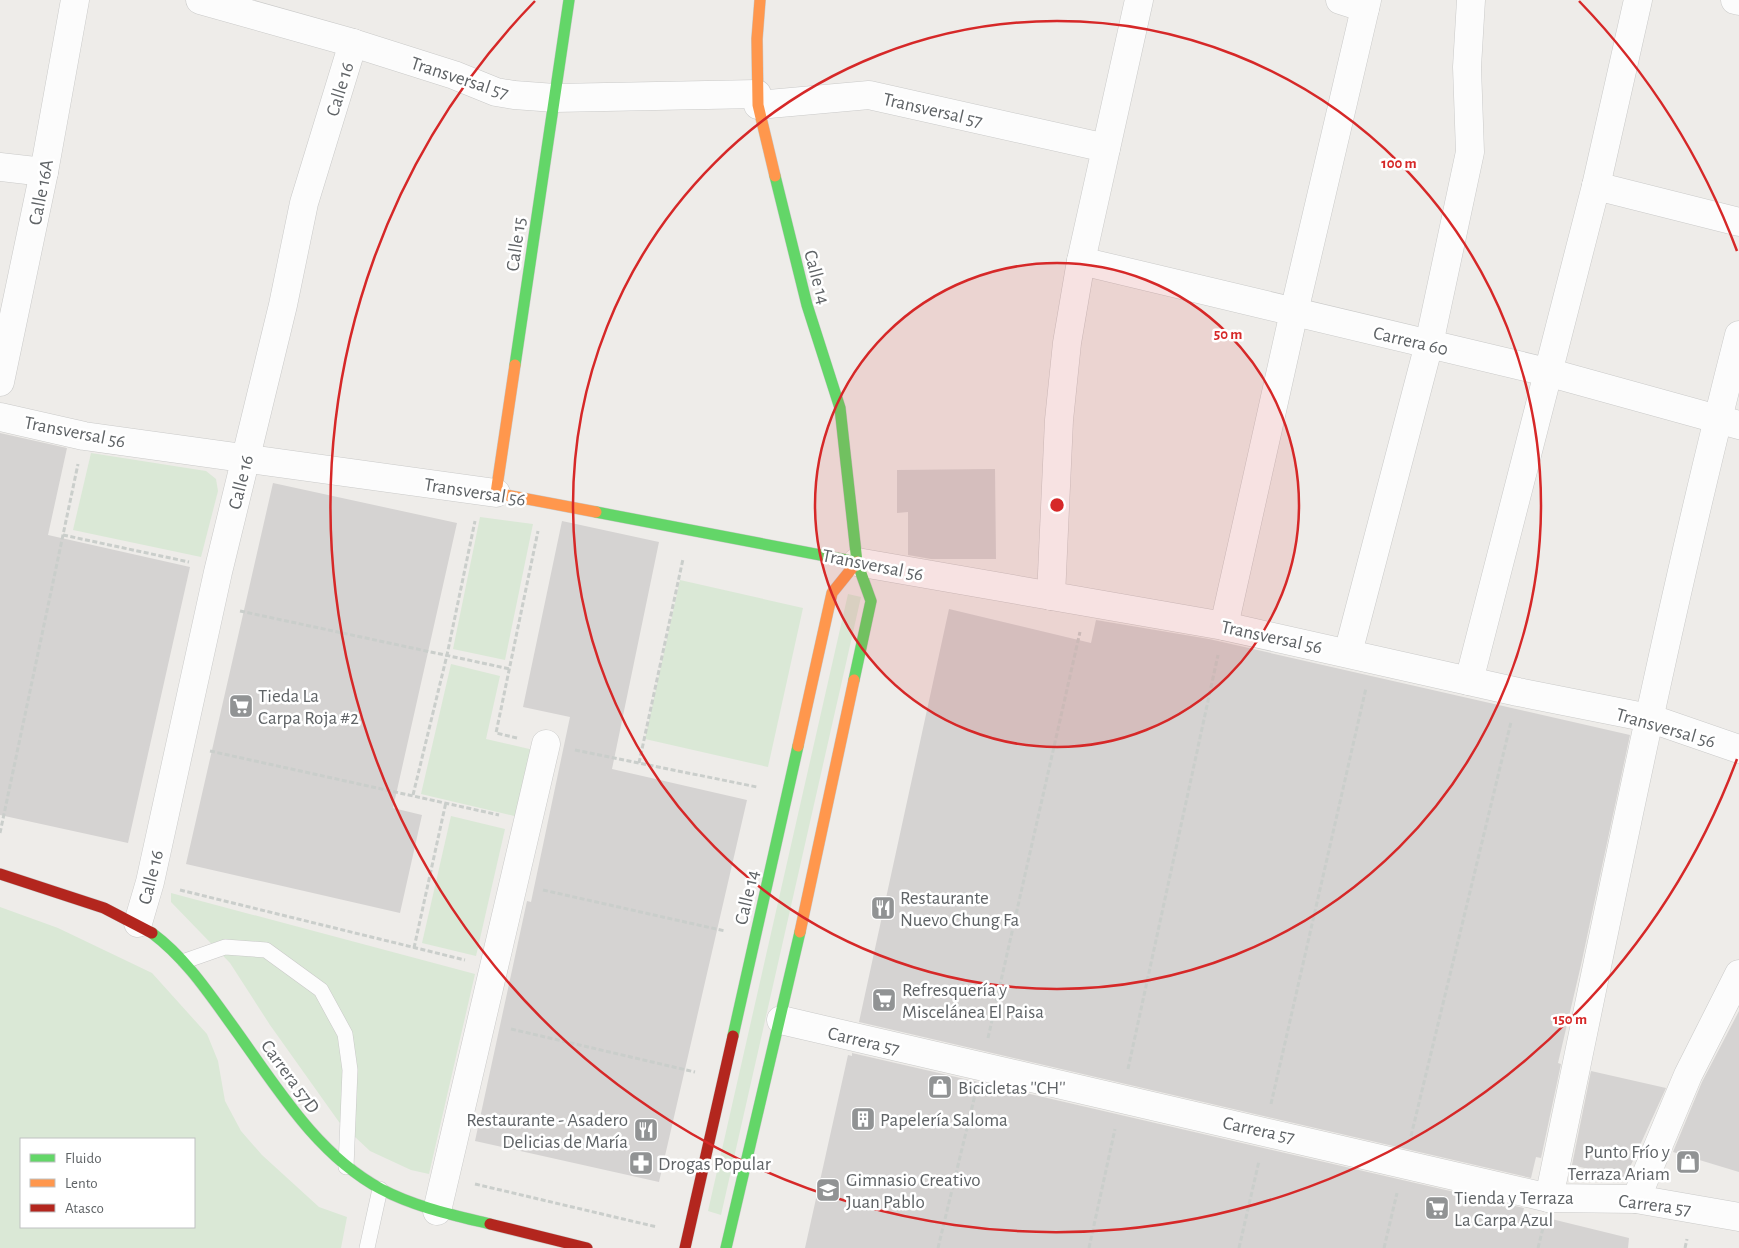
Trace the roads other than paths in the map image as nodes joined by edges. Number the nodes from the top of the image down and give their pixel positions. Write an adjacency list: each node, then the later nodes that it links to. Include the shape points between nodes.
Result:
1 (75, 0): 14 (street, Calle 16A)
2 (200, 0): 9 (street, Transversal 57)
3 (570, 0): 10 (street, Calle 15)
4 (760, 0): 11 (street, Calle 14)
5 (1139, 0): 12 (street)
6 (1471, 0): 20 (street, via 1467,66 1470,152)
7 (1638, 0): 15 (street)
8 (1357, 3): 18 (street)
9 (353, 43): 10 (street, Transversal 57, via 496,92); 25 (street, Calle 16, via 304,203)
10 (555, 98): 11 (street, Transversal 57); 26 (street, Calle 15)
11 (758, 99): 12 (street, Transversal 57, via 869,95); 27 (street, Calle 14, via 807,306 840,408)
12 (1106, 148): 17 (street)
13 (0, 168): 14 (street)
14 (44, 172): 22 (street, Calle 16A)
15 (1596, 186): 16 (street); 21 (street)
16 (1739, 222)
17 (1081, 261): 18 (street, Carrera 60); 28 (street, via 1067,343 1059,420)
18 (1294, 312): 20 (street, Carrera 60); 29 (street)
19 (1739, 335): 24 (street)
20 (1429, 344): 21 (street, Carrera 60); 30 (street)
21 (1547, 372): 24 (street, Carrera 60); 31 (street)
22 (0, 382)
23 (0, 417): 25 (street, Transversal 56, via 84,436)
24 (1728, 422): 32 (street)
25 (246, 457): 26 (street, Transversal 56); 36 (street, Calle 16)
26 (488, 492): 27 (street, Transversal 56)
27 (857, 562): 28 (street, Transversal 56); 39 (street, Calle 14, via 871,601); 48 (street, Calle 14, via 832,593)
28 (1051, 596): 29 (street, Transversal 56)
29 (1224, 626): 30 (street, Transversal 56)
30 (1361, 656): 31 (street, Transversal 56)
31 (1469, 681): 32 (street, Transversal 56)
32 (1649, 718): 34 (street, Transversal 56); 42 (street)
33 (546, 744): 44 (street)
34 (1739, 749)
35 (0, 874): 36 (street, Carrera 57D, via 70,895)
36 (138, 923): 37 (street, Carrera 57D)
37 (185, 961): 40 (street, Carrera 57D, via 309,1130); 40 (lane, via 225,947 266,950 321,990 345,1034 350,1070)
38 (1739, 974): 43 (street, via 1688,1075)
39 (781, 1020): 42 (street, Carrera 57); 49 (street, Calle 14)
40 (346, 1167): 41 (street, Carrera 57D)
41 (380, 1189): 44 (street, Carrera 57D); 46 (lane)
42 (1550, 1198): 43 (street, Carrera 57)
43 (1636, 1199): 45 (street, Carrera 57)
44 (437, 1210): 47 (street, Carrera 57D)
45 (1739, 1217)
46 (368, 1248)
47 (587, 1248)
48 (685, 1248)
49 (726, 1248)

